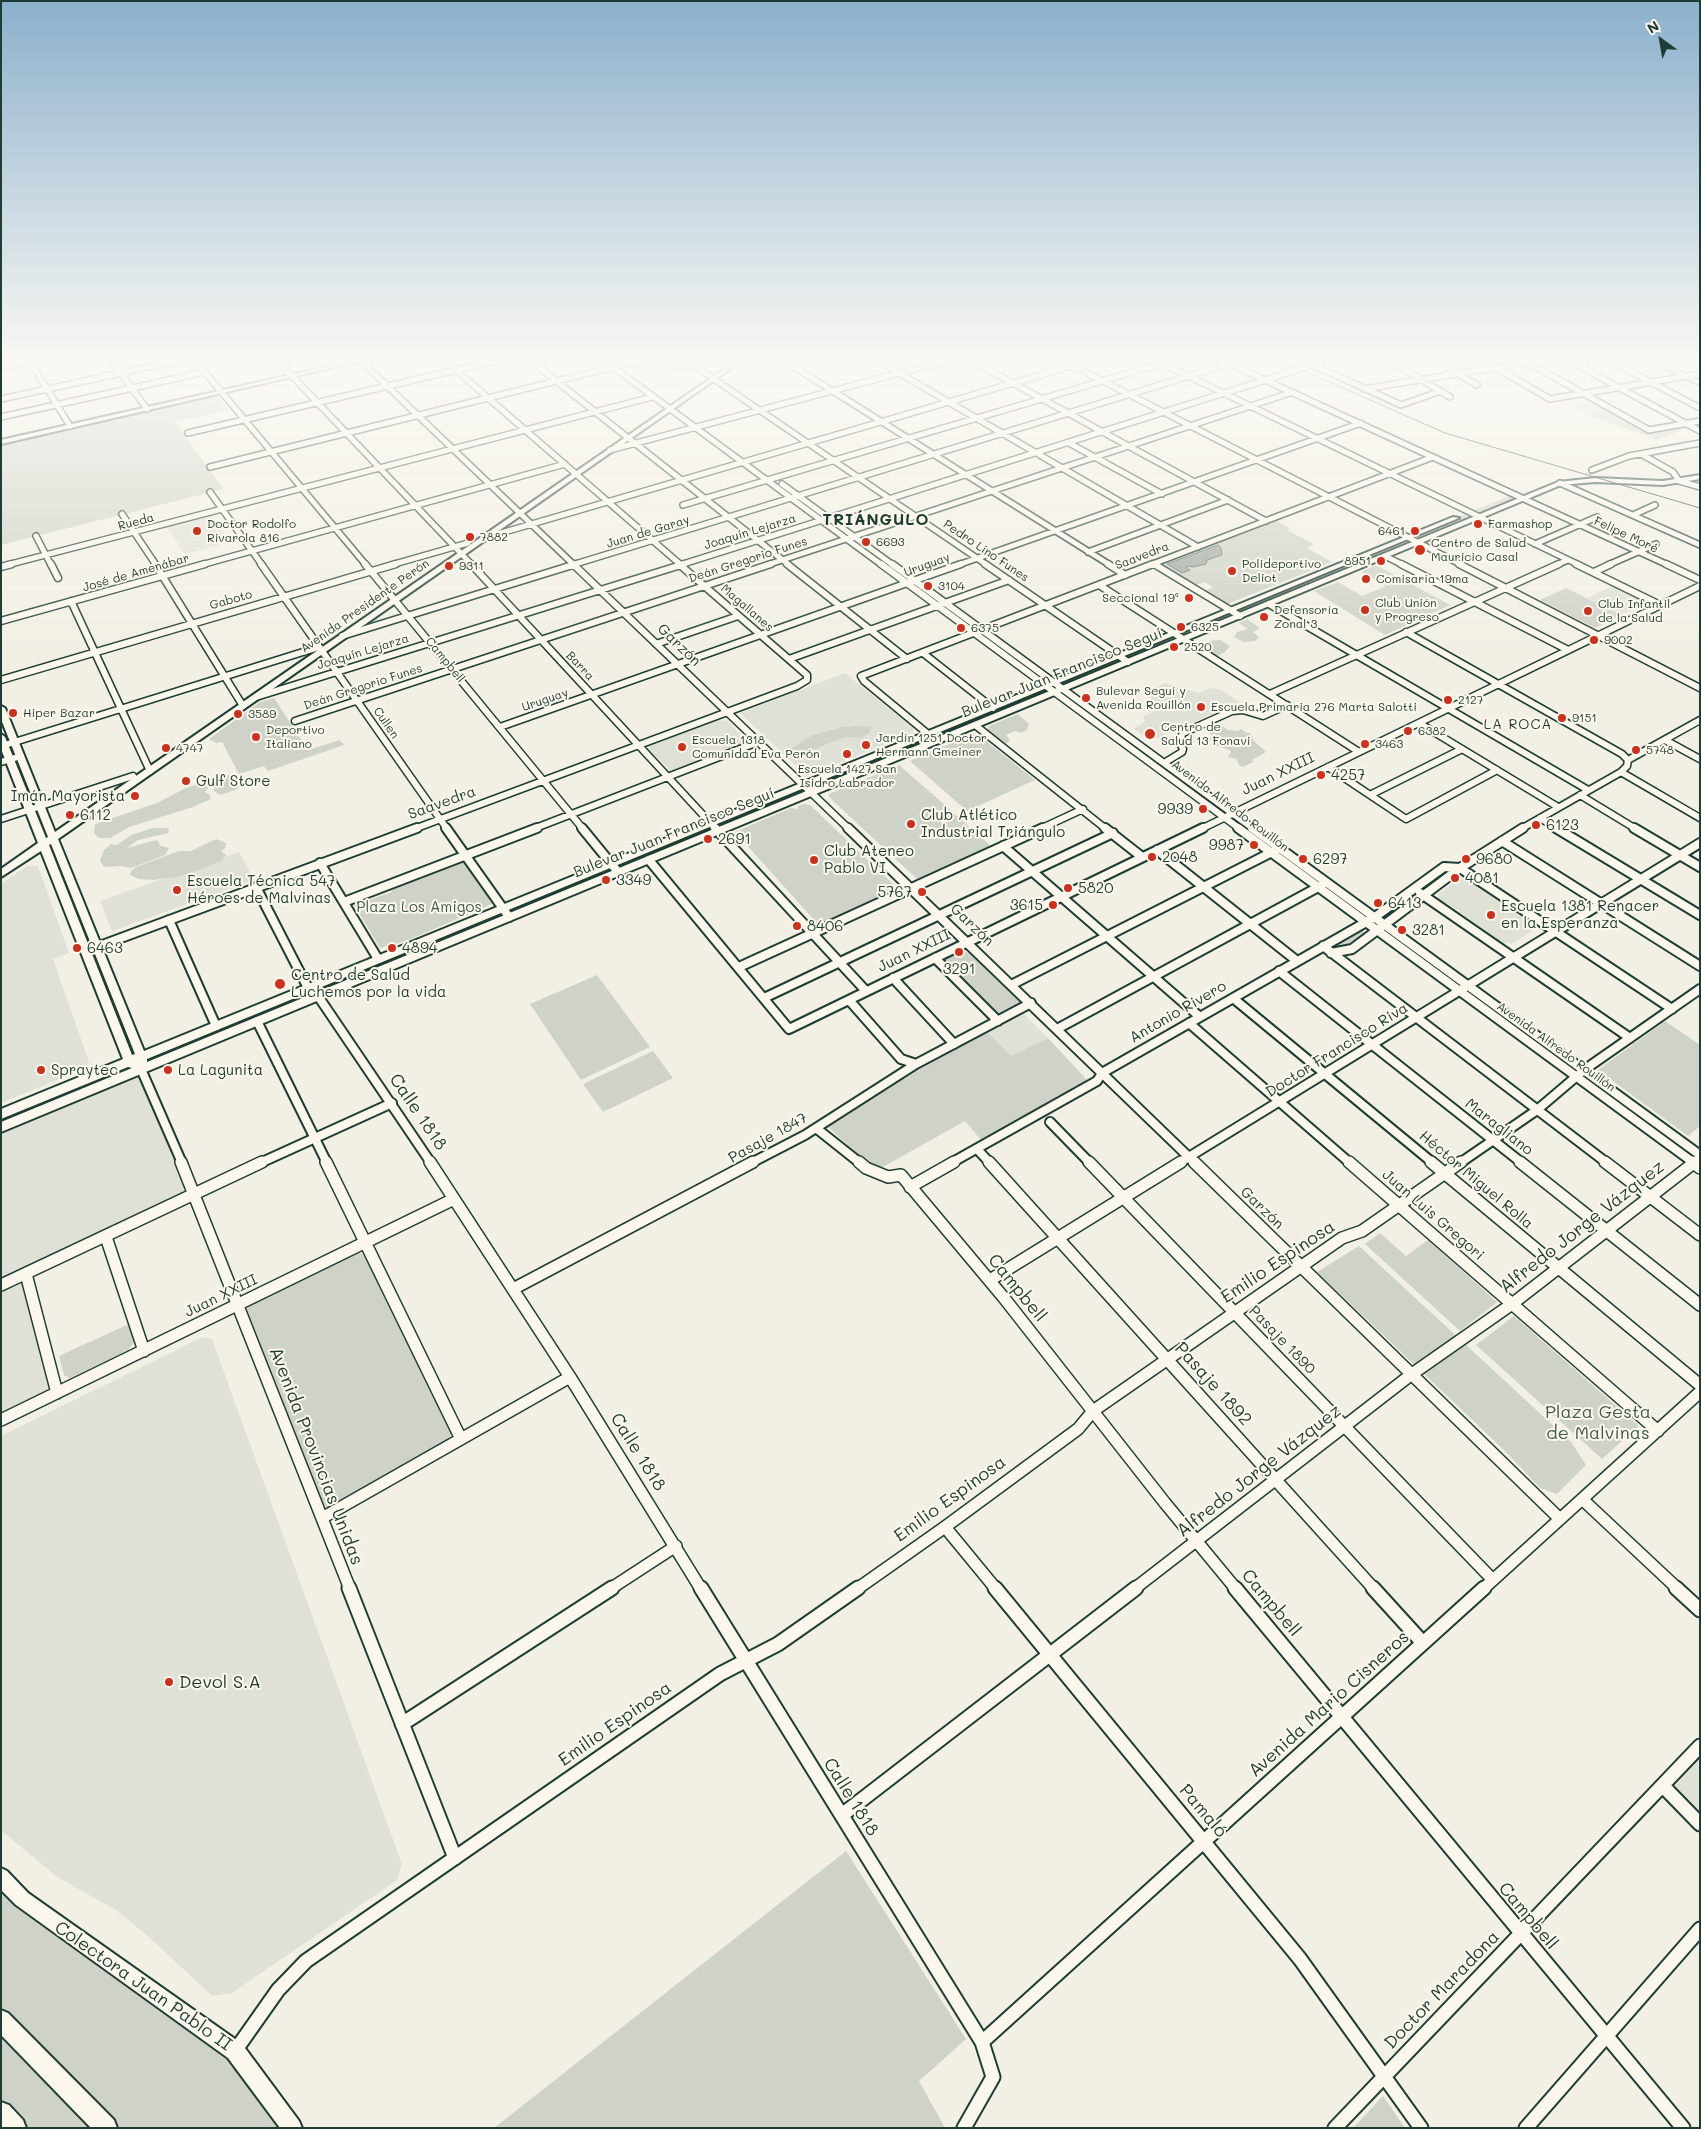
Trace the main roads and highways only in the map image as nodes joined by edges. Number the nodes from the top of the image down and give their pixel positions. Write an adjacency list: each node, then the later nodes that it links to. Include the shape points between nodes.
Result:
1 (595, 457): 4 (main road, Avenida Presidente Perón)
2 (598, 457): 4 (main road, Avenida Presidente Perón)
3 (1700, 470): 6 (main road, Bulevar Juan Francisco Seguí)
4 (574, 472): 7 (main road, Avenida Presidente Perón)
5 (1700, 477): 6 (main road, Bulevar Juan Francisco Seguí)
6 (1677, 478): 16 (main road, Bulevar Juan Francisco Seguí, via 1654,483 1585,480 1560,483 976,725); 16 (main road, Bulevar Juan Francisco Seguí, via 1575,474 1553,479 928,734)
7 (518, 511): 8 (main road, Avenida Presidente Perón); 8 (main road, Avenida Presidente Perón, via 484,538)
8 (458, 550): 9 (main road, Avenida Presidente Perón)
9 (394, 598): 10 (main road, Avenida Presidente Perón); 10 (main road, Avenida Presidente Perón)
10 (320, 649): 11 (main road, Avenida Presidente Perón); 11 (main road, Avenida Presidente Perón, via 256,697)
11 (242, 703): 15 (main road, Avenida Presidente Perón)
12 (2, 713): 18 (main road, Avenida Provincias Unidas)
13 (3, 741): 14 (main road)
14 (6, 760): 19 (main road)
15 (149, 768): 18 (main road, Avenida Presidente Perón); 18 (main road, Avenida Presidente Perón)
16 (807, 789): 17 (main road, Bulevar Juan Francisco Seguí)
17 (714, 827): 21 (main road, Bulevar Juan Francisco Seguí); 21 (main road, Bulevar Juan Francisco Seguí, via 649,860)
18 (53, 834): 19 (main road, Avenida Presidente Perón); 24 (main road, Avenida Provincias Unidas)
19 (43, 841): 20 (main road, Avenida Presidente Perón); 22 (main road, Avenida Presidente Perón); 25 (main road)
20 (1, 866)
21 (615, 868): 23 (main road, Bulevar Juan Francisco Seguí)
22 (1, 874)
23 (506, 913): 24 (main road, Bulevar Juan Francisco Seguí, via 378,959); 26 (main road, Bulevar Juan Francisco Seguí)
24 (141, 1056): 25 (main road, Bulevar Juan Francisco Seguí); 26 (main road, Avenida Provincias Unidas)
25 (128, 1062): 26 (main road); 27 (main road, Bulevar Juan Francisco Seguí)
26 (141, 1069): 28 (main road, Bulevar Juan Francisco Seguí)
27 (1, 1114)
28 (1, 1127)
29 (1, 1878): 34 (main road, Colectora Juan Pablo II, via 22,1900 236,2051)
30 (1, 2020): 33 (highway)
31 (1, 2113): 32 (highway)
32 (15, 2128)
33 (106, 2128)
34 (292, 2128)

